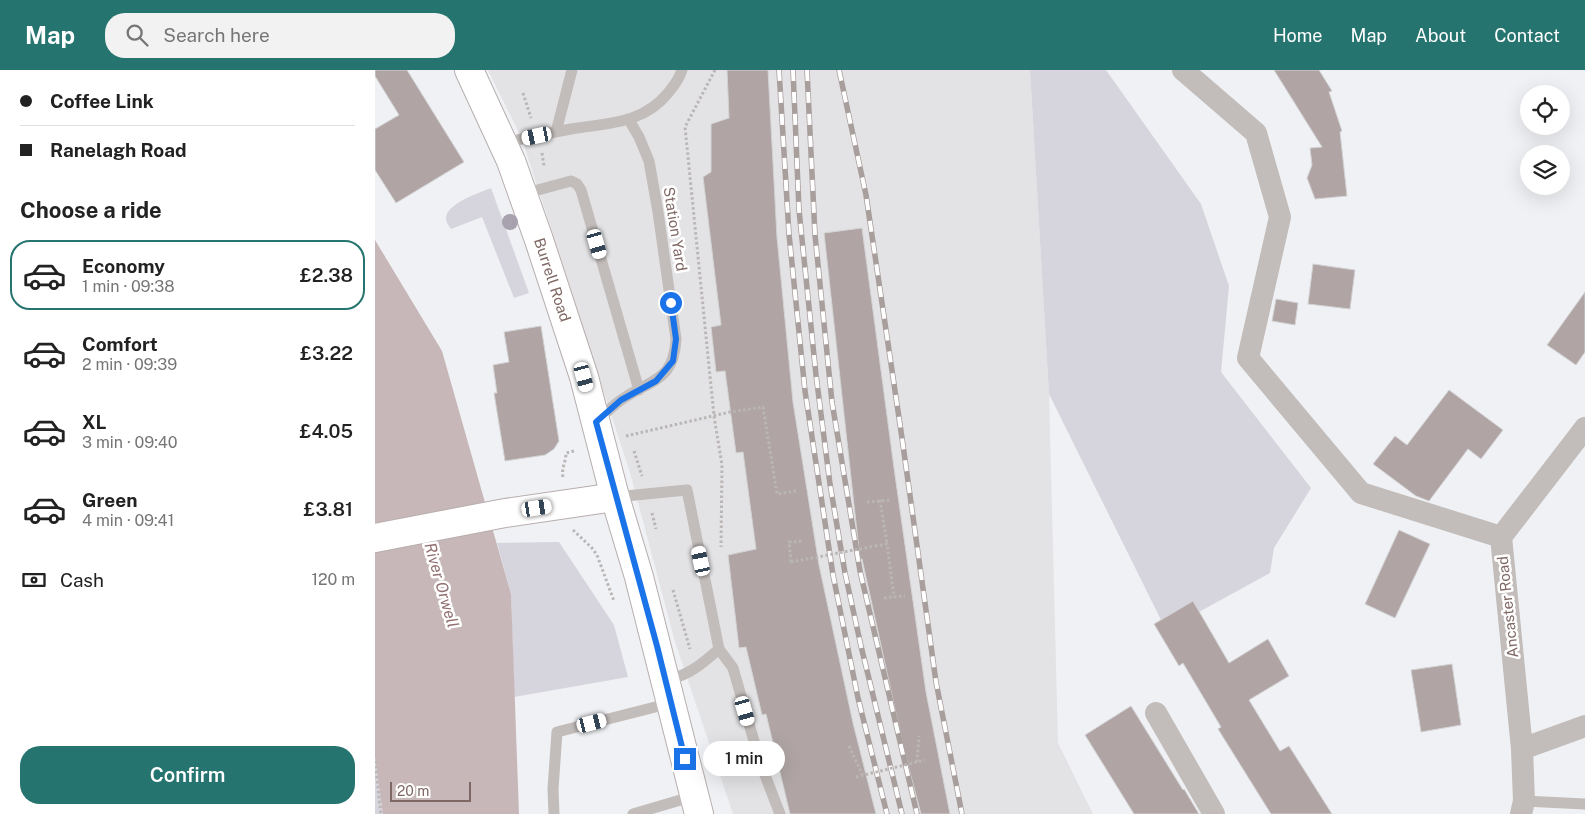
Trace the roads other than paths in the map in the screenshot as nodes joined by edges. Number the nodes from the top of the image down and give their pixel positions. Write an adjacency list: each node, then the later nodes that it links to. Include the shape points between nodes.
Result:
1 (469, 70): 7 (main road, Burrell Road)
2 (572, 70): 6 (lane)
3 (682, 70): 5 (lane, via 676,83 658,104)
4 (1183, 70): 13 (street, via 1256,132 1280,217 1248,358 1361,493)
5 (629, 120): 6 (lane); 9 (lane, Station Yard, via 649,160 676,339 673,361 656,381)
6 (556, 132): 7 (lane)
7 (504, 143): 8 (main road, Burrell Road)
8 (523, 194): 9 (lane, via 571,181 581,190); 10 (main road, Burrell Road, via 563,310)
9 (639, 390): 10 (lane, Station Yard, via 621,400)
10 (596, 422): 12 (main road, Burrell Road)
11 (1585, 428): 13 (street, Ancaster Road)
12 (615, 497): 14 (main road, via 505,513); 15 (lane, via 687,490); 16 (main road, Burrell Road)
13 (1501, 537): 19 (street, Ancaster Road)
14 (375, 538)
15 (719, 649): 16 (lane); 25 (lane, via 733,668 759,762)
16 (669, 692): 21 (main road, Burrell Road); 23 (lane, via 557,732)
17 (1156, 713): 26 (street)
18 (1585, 726): 19 (street)
19 (1522, 749): 22 (street, Ancaster Road)
20 (1585, 804): 22 (lane)
21 (697, 805): 24 (lane)
22 (1522, 808)
23 (554, 814)
24 (633, 814)
25 (780, 814)
26 (1215, 814)

